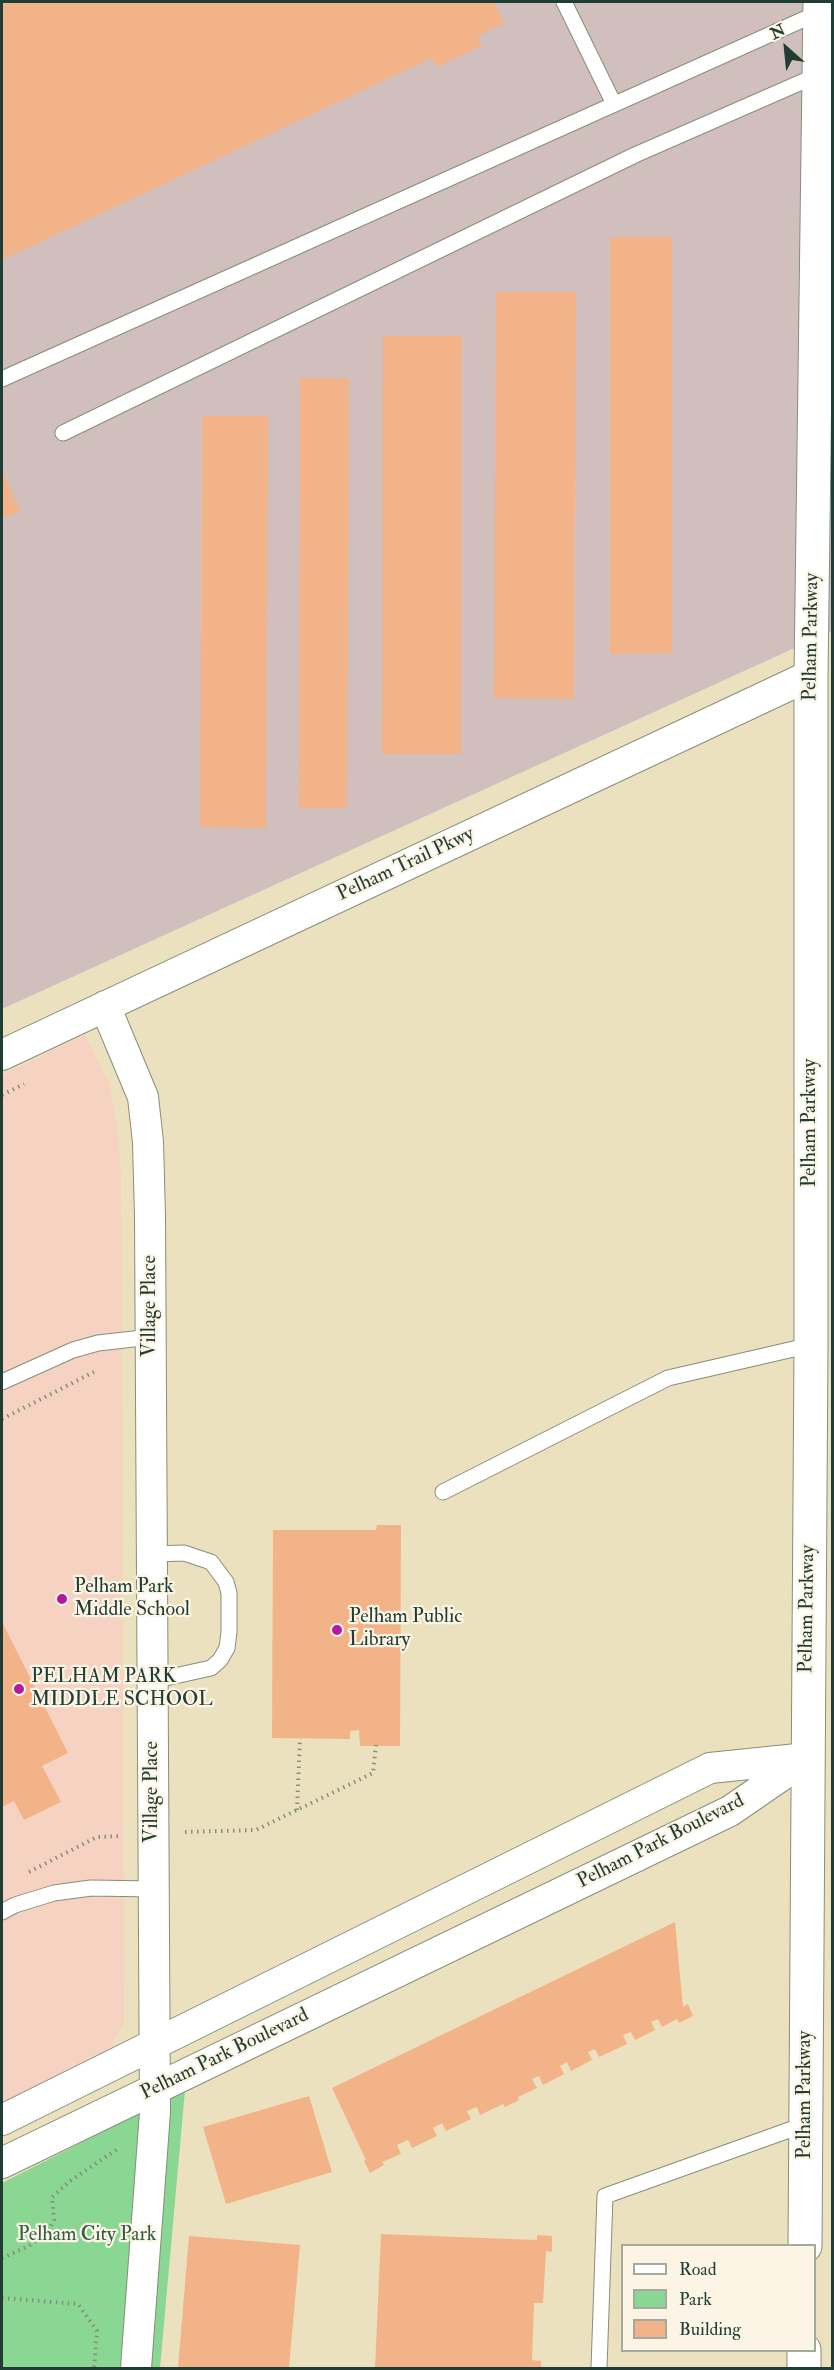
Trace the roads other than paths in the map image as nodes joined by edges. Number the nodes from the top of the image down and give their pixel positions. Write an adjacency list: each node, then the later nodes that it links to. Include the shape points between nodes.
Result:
1 (564, 2): 4 (lane)
2 (824, 5): 3 (main road, Pelham Parkway); 4 (lane)
3 (820, 74): 6 (lane, via 635,155); 7 (main road, Pelham Parkway)
4 (614, 104): 5 (lane)
5 (2, 379)
6 (63, 434)
7 (822, 672): 8 (street, Pelham Trail Pkwy); 11 (main road, Pelham Parkway)
8 (105, 1006): 9 (street, Pelham Trail Pkwy); 10 (street, Village Place, via 143,1097 148,1142)
9 (2, 1055)
10 (151, 1337): 12 (lane, via 73,1350); 14 (street, Village Place)
11 (811, 1345): 13 (lane, via 669,1378); 16 (main road, Pelham Parkway)
12 (2, 1382)
13 (443, 1492)
14 (152, 1554): 15 (street, Village Place); 15 (lane, via 184,1553 212,1562 229,1593 230,1632 227,1648 210,1668)
15 (152, 1682): 17 (street, Village Place)
16 (820, 1753): 19 (street, Pelham Park Boulevard, via 710,1768); 20 (street, Pelham Park Boulevard, via 730,1811); 22 (main road, Pelham Parkway)
17 (153, 1889): 18 (lane, via 91,1888 54,1893); 19 (street, Village Place)
18 (2, 1912)
19 (153, 2045): 20 (street, Village Place); 21 (street, Pelham Park Boulevard)
20 (155, 2089): 23 (street, Pelham Park Boulevard); 26 (street, Village Place)
21 (2, 2120)
22 (819, 2130): 24 (main road, Pelham Parkway); 27 (lane, via 605,2196)
23 (2, 2163)
24 (805, 2244)
25 (804, 2352): 28 (main road)
26 (136, 2368)
27 (600, 2368)
28 (804, 2368)

